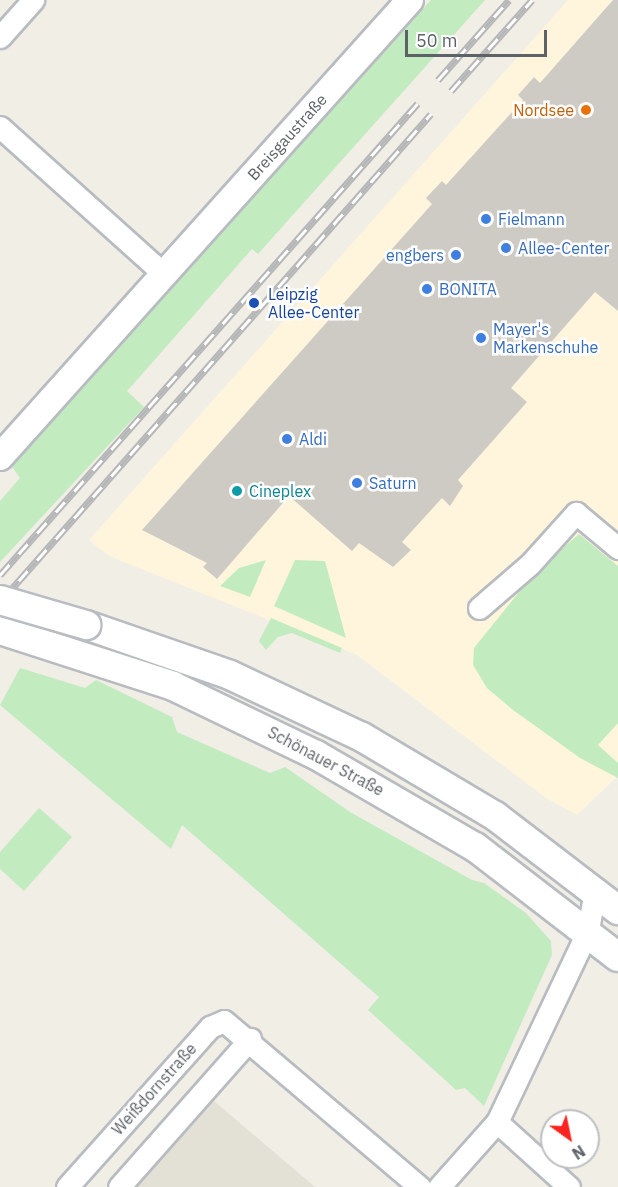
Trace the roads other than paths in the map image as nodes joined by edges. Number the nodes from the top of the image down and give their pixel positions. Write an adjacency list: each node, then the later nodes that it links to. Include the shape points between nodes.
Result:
1 (33, 0): 3 (street)
2 (410, 0): 5 (street, Breisgaustraße)
3 (0, 37)
4 (0, 128): 5 (street)
5 (165, 275): 6 (street, Breisgaustraße)
6 (0, 457)
7 (618, 548): 9 (street, via 576,513 530,564)
8 (0, 600): 11 (main road, bridge, via 230,675 362,737 495,816)
9 (479, 608)
10 (0, 630): 13 (main road, Schönauer Straße, via 173,686 326,760 475,847)
11 (595, 891): 12 (main road); 13 (street)
12 (617, 909): 13 (street)
13 (588, 930): 14 (main road, Schönauer Straße); 16 (street)
14 (618, 957)
15 (250, 1040): 17 (street, Weißdornstraße, via 224,1021 210,1027); 18 (street); 19 (street, Weißdornstraße)
16 (497, 1122): 20 (street); 21 (street)
17 (67, 1187)
18 (119, 1187)
19 (420, 1187)
20 (439, 1187)
21 (569, 1187)

